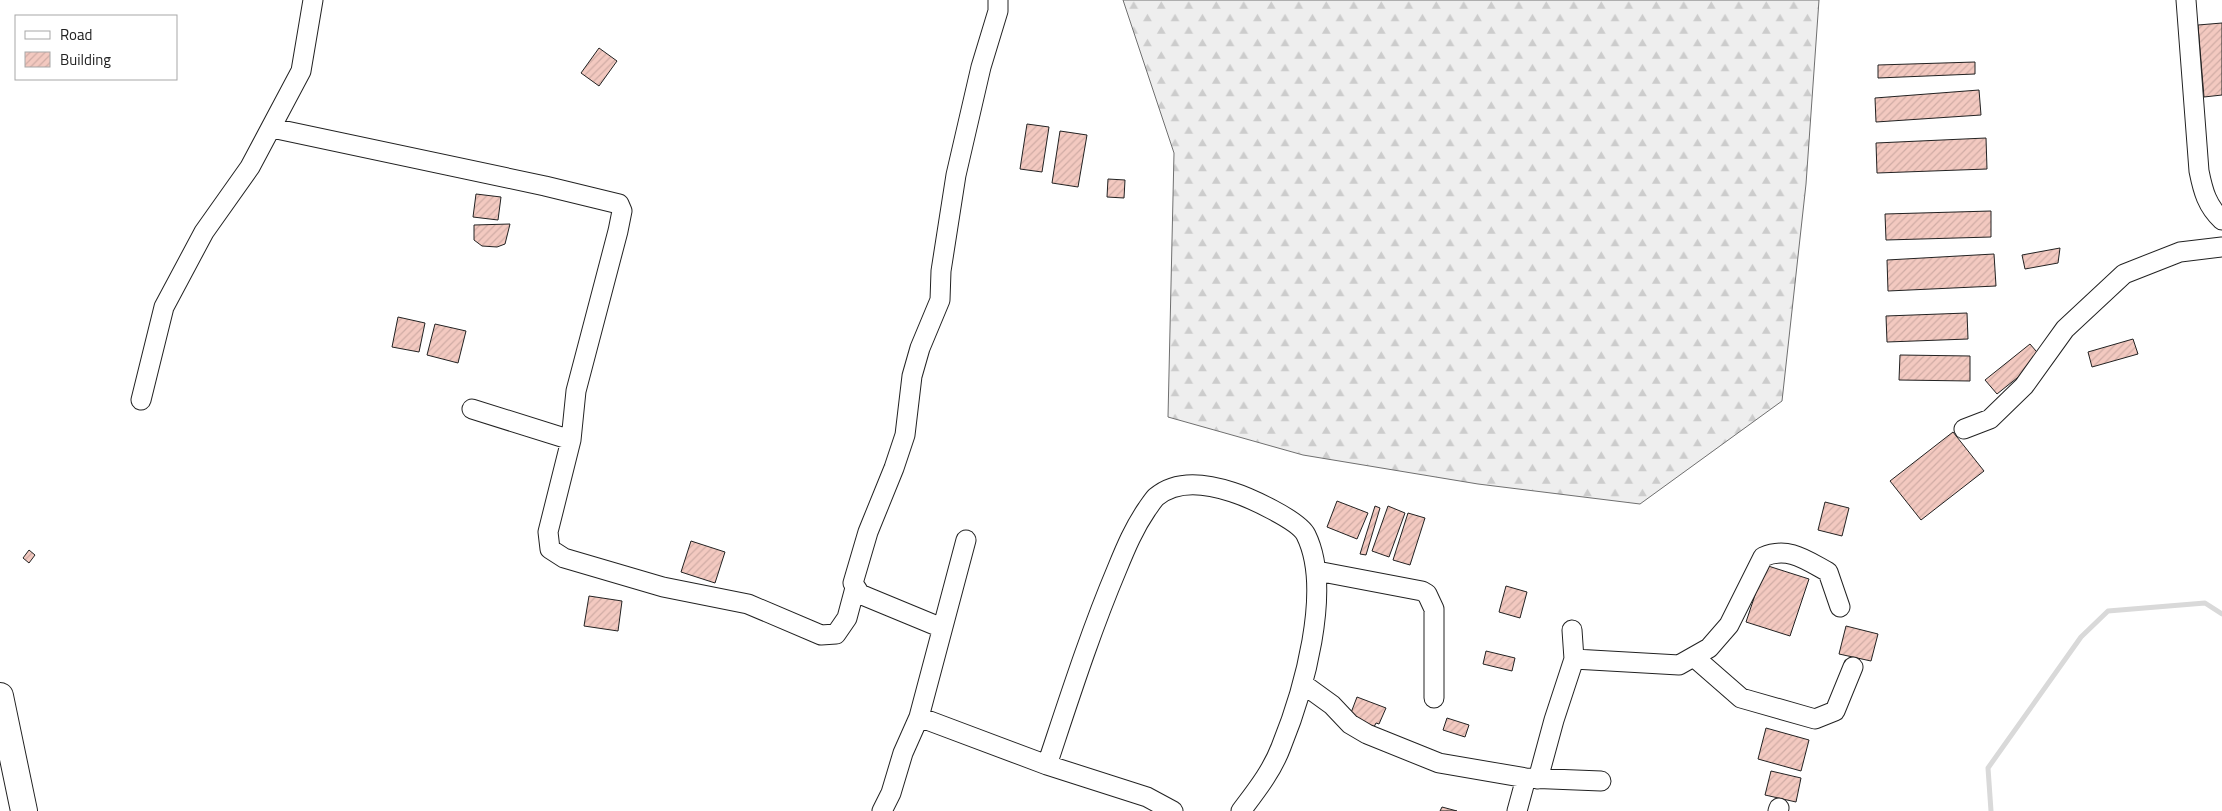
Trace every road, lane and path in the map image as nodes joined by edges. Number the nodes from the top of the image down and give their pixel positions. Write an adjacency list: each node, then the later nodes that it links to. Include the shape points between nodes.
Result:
1 (313, 0): 4 (street, via 300,71)
2 (998, 0): 13 (street, via 998,11 981,67 956,175 941,271 940,300 920,348 912,376 905,435 868,532 853,583)
3 (2186, 0): 5 (street, via 2199,171 2203,192 2212,211)
4 (272, 128): 7 (street, via 250,167 204,232 164,307); 10 (street, via 619,204 622,211 618,231 576,392)
5 (2222, 220)
6 (2222, 247): 9 (street, via 2180,252 2124,274 2065,329 2024,386 1990,419)
7 (142, 400)
8 (472, 410): 10 (street)
9 (1964, 429)
10 (571, 440): 13 (street, via 548,532 550,550 564,558 663,586 748,604 821,635 836,634 847,618)
11 (966, 540): 15 (street)
12 (1317, 571): 20 (street, via 1316,611); 22 (street, via 1427,594 1434,609); 24 (street, via 1306,533 1277,512 1241,495 1211,485 1179,486 1156,497 1133,529 1093,627)
13 (855, 588): 15 (street, via 867,597)
14 (1840, 607): 17 (street, via 1828,572 1800,557 1776,551 1764,557 1730,625 1709,648)
15 (942, 628): 23 (street)
16 (1572, 630): 18 (street)
17 (1694, 656): 18 (street, via 1679,665); 19 (street, via 1741,698 1816,719 1835,711)
18 (1574, 659): 25 (street)
19 (1853, 667)
20 (1303, 684): 25 (street, via 1332,705 1350,724 1367,734 1439,762); 30 (street, via 1281,748 1262,784)
21 (0, 696): 27 (highway)
22 (1434, 698)
23 (919, 717): 24 (street); 28 (street)
24 (1047, 765): 29 (street, via 1147,798)
25 (1532, 778): 26 (street); 31 (street)
26 (1601, 781)
27 (24, 811)
28 (882, 811)
29 (1173, 811)
30 (1241, 811)
31 (1517, 811)

